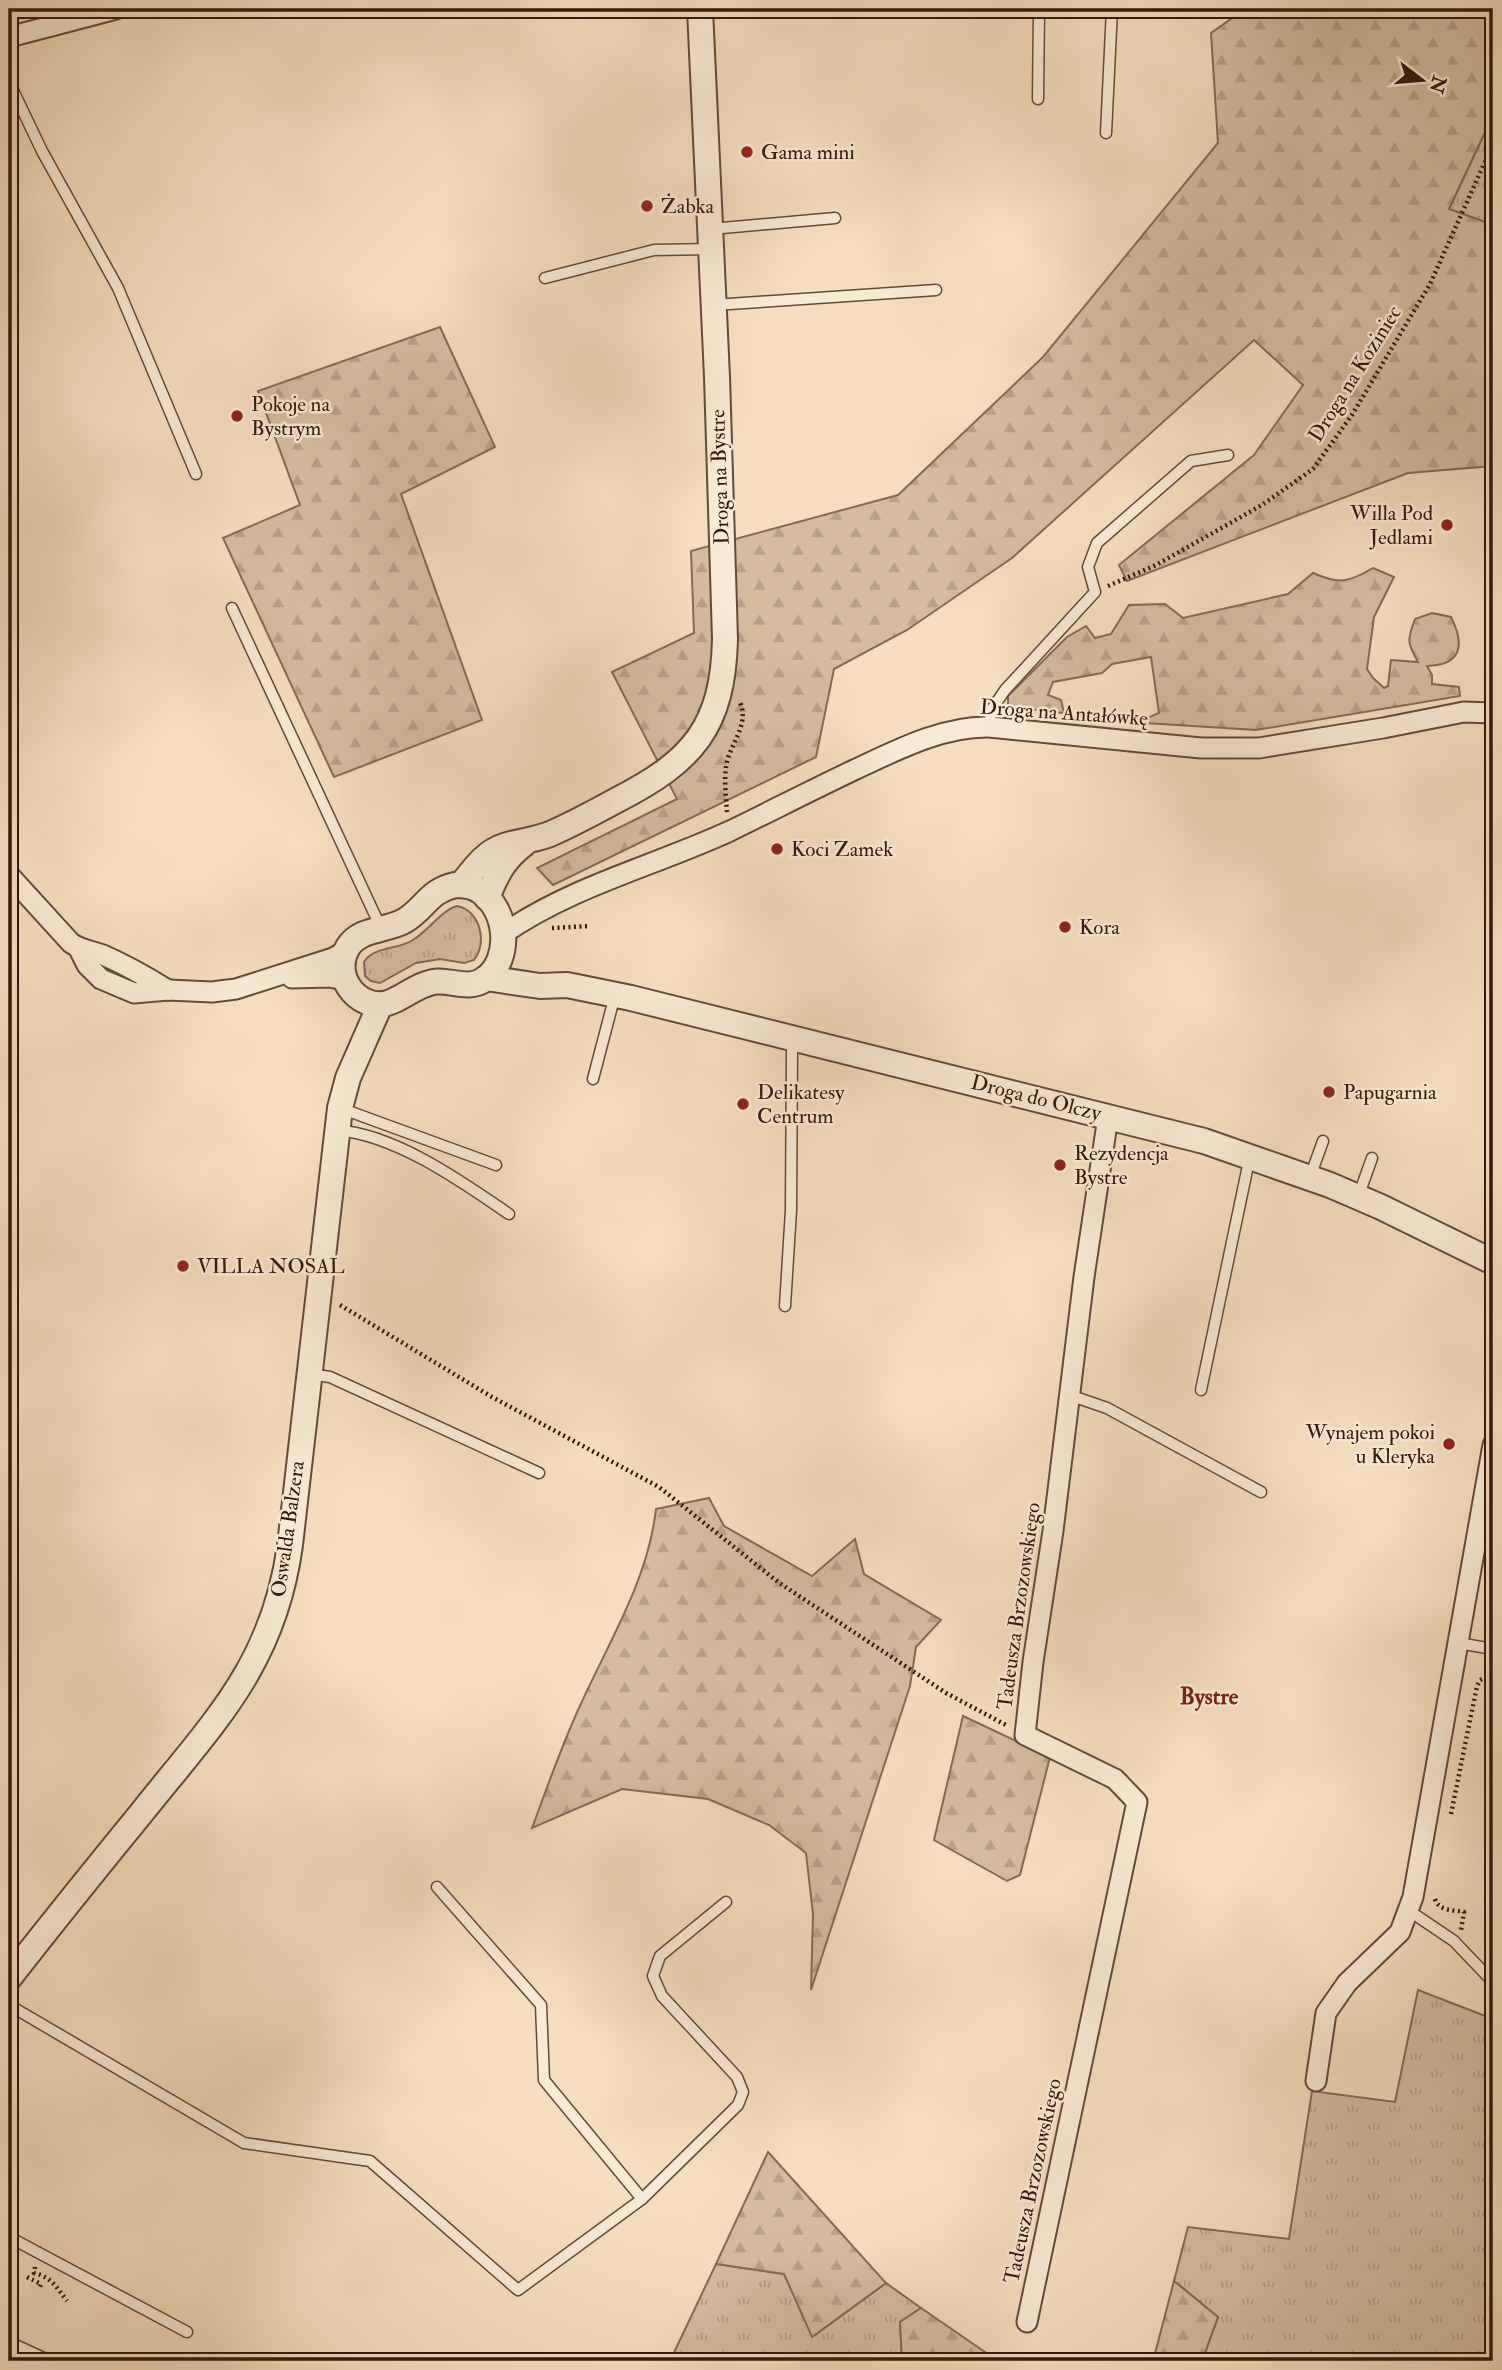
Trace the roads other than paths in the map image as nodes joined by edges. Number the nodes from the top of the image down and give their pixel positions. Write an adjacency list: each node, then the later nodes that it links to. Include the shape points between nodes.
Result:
1 (116, 9): 5 (street)
2 (700, 9): 10 (street, Droga na Bystre)
3 (1039, 9): 7 (lane)
4 (1112, 9): 8 (lane)
5 (9, 37)
6 (9, 82): 15 (lane, via 118,288)
7 (1038, 99)
8 (1106, 133)
9 (835, 218): 10 (lane)
10 (711, 239): 11 (lane); 13 (street, Droga na Bystre)
11 (545, 278)
12 (936, 290): 13 (lane)
13 (713, 305): 19 (street, Droga na Bystre, via 725,639 714,711 692,748 663,774 592,813)
14 (1228, 455): 18 (lane, via 1191,461 1097,542 1088,566 1095,592 1005,690 992,709)
15 (196, 474)
16 (232, 608): 23 (lane)
17 (1493, 713): 18 (street, Droga na Antałówkę, via 1464,712 1259,748 1201,748)
18 (989, 727): 22 (street, Droga na Antałówkę, via 957,730 903,748 728,831 540,911)
19 (527, 841): 21 (street, Droga na Bystre, via 497,849); 22 (street, Droga na Bystre, via 495,876)
20 (9, 874): 26 (street, via 79,949 138,971 169,990 212,992)
21 (461, 885): 22 (street, Droga do Olczy, via 477,889); 23 (street, via 440,889 410,917)
22 (497, 923): 25 (street, Droga na Bystre, via 499,962); 27 (street, Droga do Olczy, via 532,971)
23 (382, 929): 24 (street, via 358,937)
24 (346, 951): 26 (street); 28 (street, Oswalda Balzera, via 343,966)
25 (486, 978): 27 (street, Droga do Olczy); 28 (street, Droga do Olczy, via 470,984 432,982 391,1002)
26 (270, 979): 28 (street, via 310,976)
27 (563, 985): 29 (street, Droga do Olczy)
28 (360, 994): 33 (street, Oswalda Balzera)
29 (615, 994): 30 (street, Droga do Olczy); 31 (lane)
30 (794, 1038): 32 (street, Droga do Olczy); 42 (lane)
31 (593, 1079)
32 (1108, 1116): 35 (street, Droga do Olczy); 45 (street, Tadeusza Brzozowskiego)
33 (338, 1119): 37 (lane); 40 (lane, via 356,1132 449,1172); 43 (street, Oswalda Balzera)
34 (1324, 1141): 38 (lane)
35 (1251, 1156): 38 (street, Droga do Olczy); 44 (lane)
36 (1372, 1158): 39 (lane)
37 (496, 1165)
38 (1310, 1177): 39 (street, Droga do Olczy)
39 (1358, 1197): 41 (street, Droga do Olczy)
40 (509, 1214)
41 (1493, 1262)
42 (785, 1306)
43 (309, 1374): 47 (lane, via 330,1377); 54 (street, Oswalda Balzera, via 288,1562 260,1652 220,1716)
44 (1201, 1390)
45 (1069, 1395): 48 (lane, via 1107,1408); 60 (street, Tadeusza Brzozowskiego, via 1025,1735 1115,1779 1137,1802)
46 (1493, 1445): 49 (street)
47 (538, 1473)
48 (1261, 1492)
49 (1458, 1643): 50 (lane); 53 (street)
50 (1493, 1649)
51 (437, 1887): 58 (lane, via 541,2005 544,2080)
52 (726, 1902): 58 (lane, via 660,1956 653,1976 662,1996 737,2077 743,2092 738,2105)
53 (1408, 1910): 55 (lane, via 1458,1946); 57 (street, via 1400,1932 1347,1983 1326,2013)
54 (9, 1978)
55 (1493, 1982)
56 (9, 2005): 58 (lane, via 244,2143 370,2161 518,2290)
57 (1316, 2081)
58 (642, 2199)
59 (9, 2237): 61 (lane)
60 (1027, 2322)
61 (187, 2332)
62 (9, 2342): 63 (lane)
63 (50, 2361)

